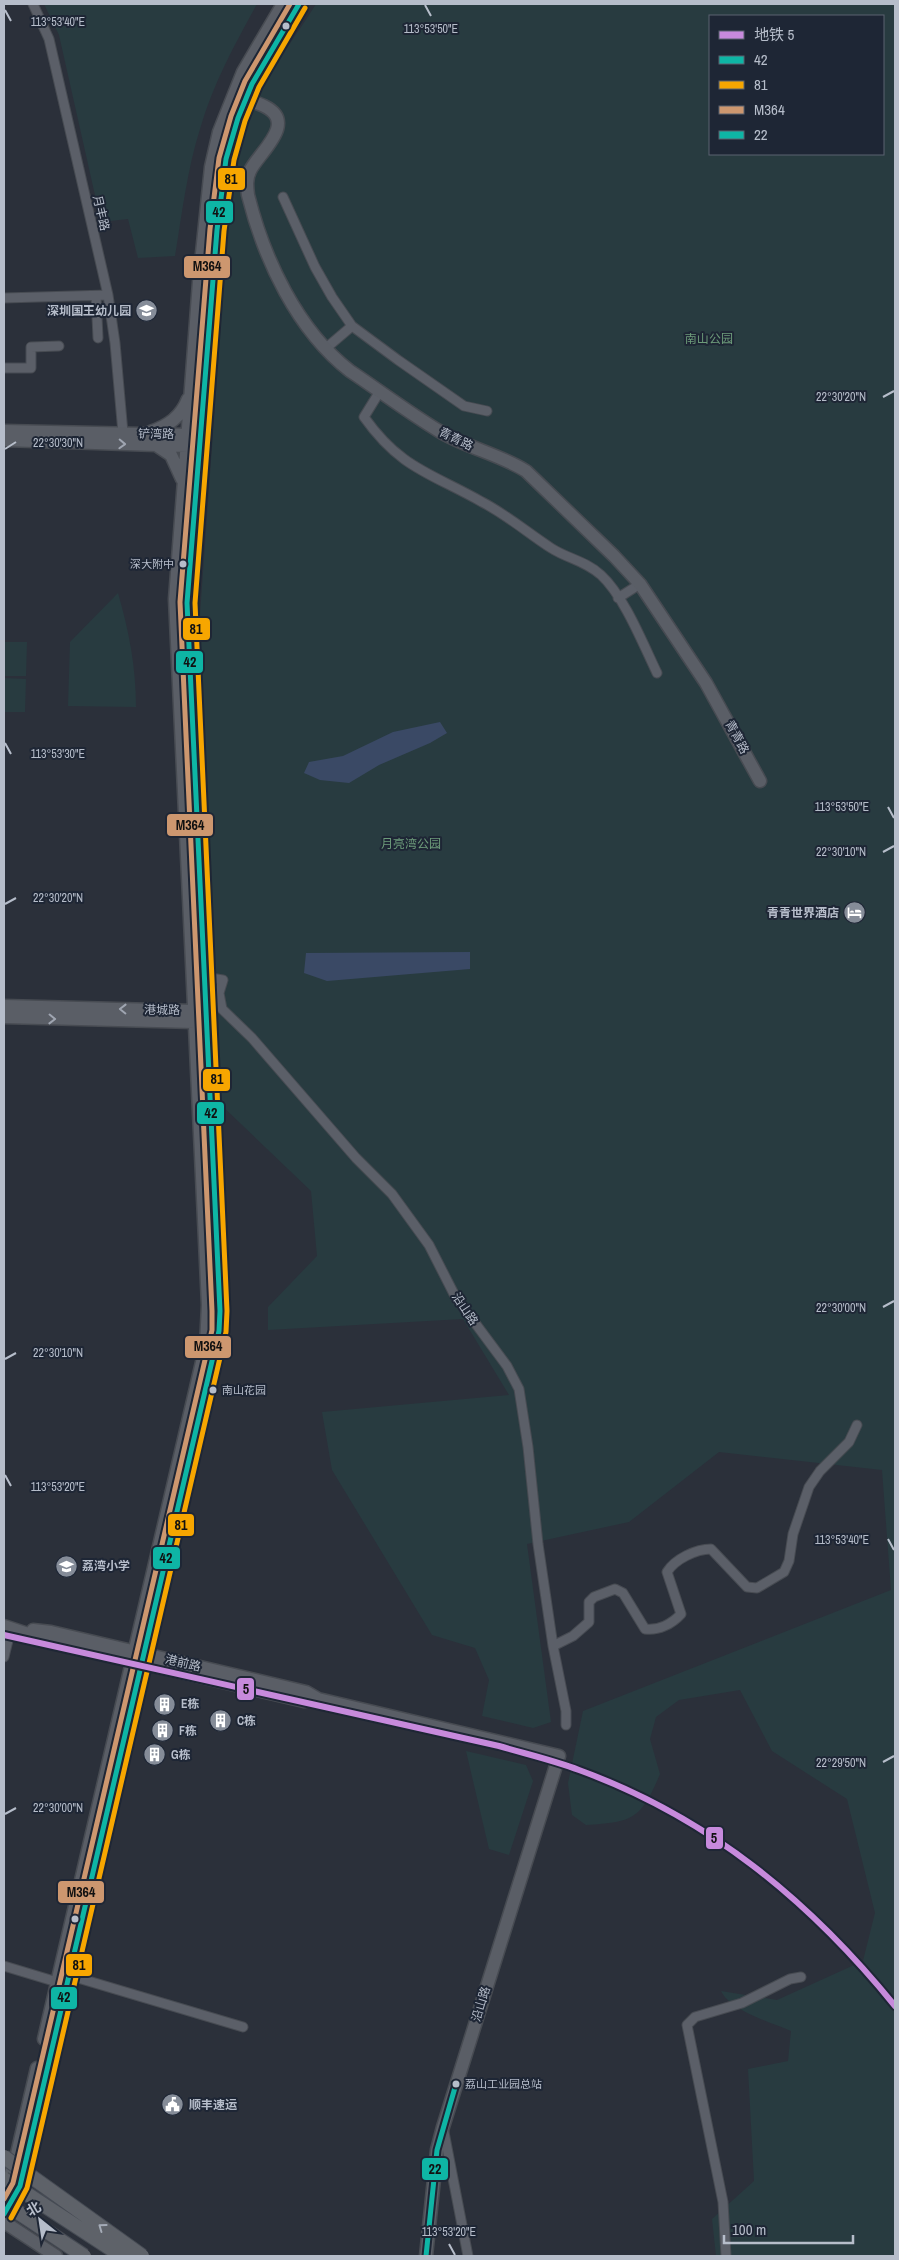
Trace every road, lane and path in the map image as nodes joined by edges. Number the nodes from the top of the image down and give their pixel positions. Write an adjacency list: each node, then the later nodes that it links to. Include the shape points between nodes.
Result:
1 (34, 4): 7 (street, 月丰路, via 49,39)
2 (282, 4): 4 (street, via 243,72)
3 (299, 4): 4 (street)
4 (239, 98): 12 (street, 青青路, via 265,107 278,123 276,136 254,164 248,178 248,195 267,252 294,306); 14 (street, via 219,132 210,174); 22 (street, via 222,184)
5 (283, 197): 9 (street, via 315,267)
6 (96, 296): 7 (street); 8 (street); 10 (street)
7 (108, 296): 18 (street, 月丰路)
8 (4, 298)
9 (352, 326): 12 (street); 16 (street, via 464,406)
10 (98, 338)
11 (59, 346): 13 (street, via 31,347 31,368)
12 (326, 349): 15 (street, 青青路, via 344,367)
13 (4, 368)
14 (191, 392): 19 (street, via 178,417); 21 (street)
15 (380, 392): 25 (street, 青青路, via 440,432 526,471); 26 (street, via 364,417 398,456 496,510 552,549 585,563 602,576)
16 (487, 411)
17 (4, 431): 18 (street, 铲湾路)
18 (123, 434): 19 (street, 铲湾路)
19 (144, 434): 21 (street, 铲湾路)
20 (4, 440): 23 (street, 铲湾路, one-way to 23)
21 (187, 440): 22 (street, 铲湾路); 23 (street, 铲湾路); 24 (street)
22 (200, 442): 29 (street, via 187,603)
23 (156, 445): 24 (street, via 171,456 181,474)
24 (183, 486): 31 (street, via 174,599)
25 (640, 584): 26 (street); 28 (street, 青青路, via 706,683)
26 (618, 598): 27 (street)
27 (657, 673)
28 (760, 781)
29 (204, 977): 31 (street); 35 (street, 沿山路, via 223,980 219,993 222,1009 392,1194 429,1245 455,1296 511,1373 519,1389 522,1406)
30 (4, 1006): 31 (street, 港城路, one-way to 30)
31 (198, 1017): 32 (street, 港城路, one-way to 31); 37 (street, via 207,1334)
32 (4, 1018)
33 (857, 1425): 35 (street, via 849,1442 809,1487 784,1572 757,1588 747,1587 711,1549 701,1549 671,1565 667,1572 681,1614 674,1622 653,1630 645,1629 623,1592 615,1589 594,1597 589,1602 588,1622 573,1636)
34 (10, 1627): 36 (street); 37 (street, 港前路, via 49,1641)
35 (553, 1646): 38 (street, 沿山路)
36 (4, 1657)
37 (139, 1657): 39 (street, 港前路, via 304,1701 318,1699); 41 (street); 43 (street)
38 (566, 1725)
39 (559, 1756): 45 (street, 沿山路)
40 (4, 1966): 43 (street)
41 (68, 1975): 44 (street); 48 (street)
42 (801, 1977): 60 (street, via 742,2003 695,2017 688,2025 723,2202)
43 (57, 1982): 47 (street)
44 (243, 2027)
45 (443, 2126): 58 (street, 沿山路, via 436,2158); 59 (street)
46 (4, 2157): 57 (main road, one-way to 46, bridge)
47 (6, 2176): 48 (street); 49 (street); 56 (main road, bridge)
48 (20, 2186): 51 (street); 55 (street)
49 (4, 2195)
50 (4, 2203): 54 (main road, bridge)
51 (4, 2214)
52 (4, 2222): 53 (street)
53 (56, 2256)
54 (84, 2256)
55 (112, 2256)
56 (122, 2256)
57 (142, 2256)
58 (426, 2256)
59 (468, 2256)
60 (726, 2256)

